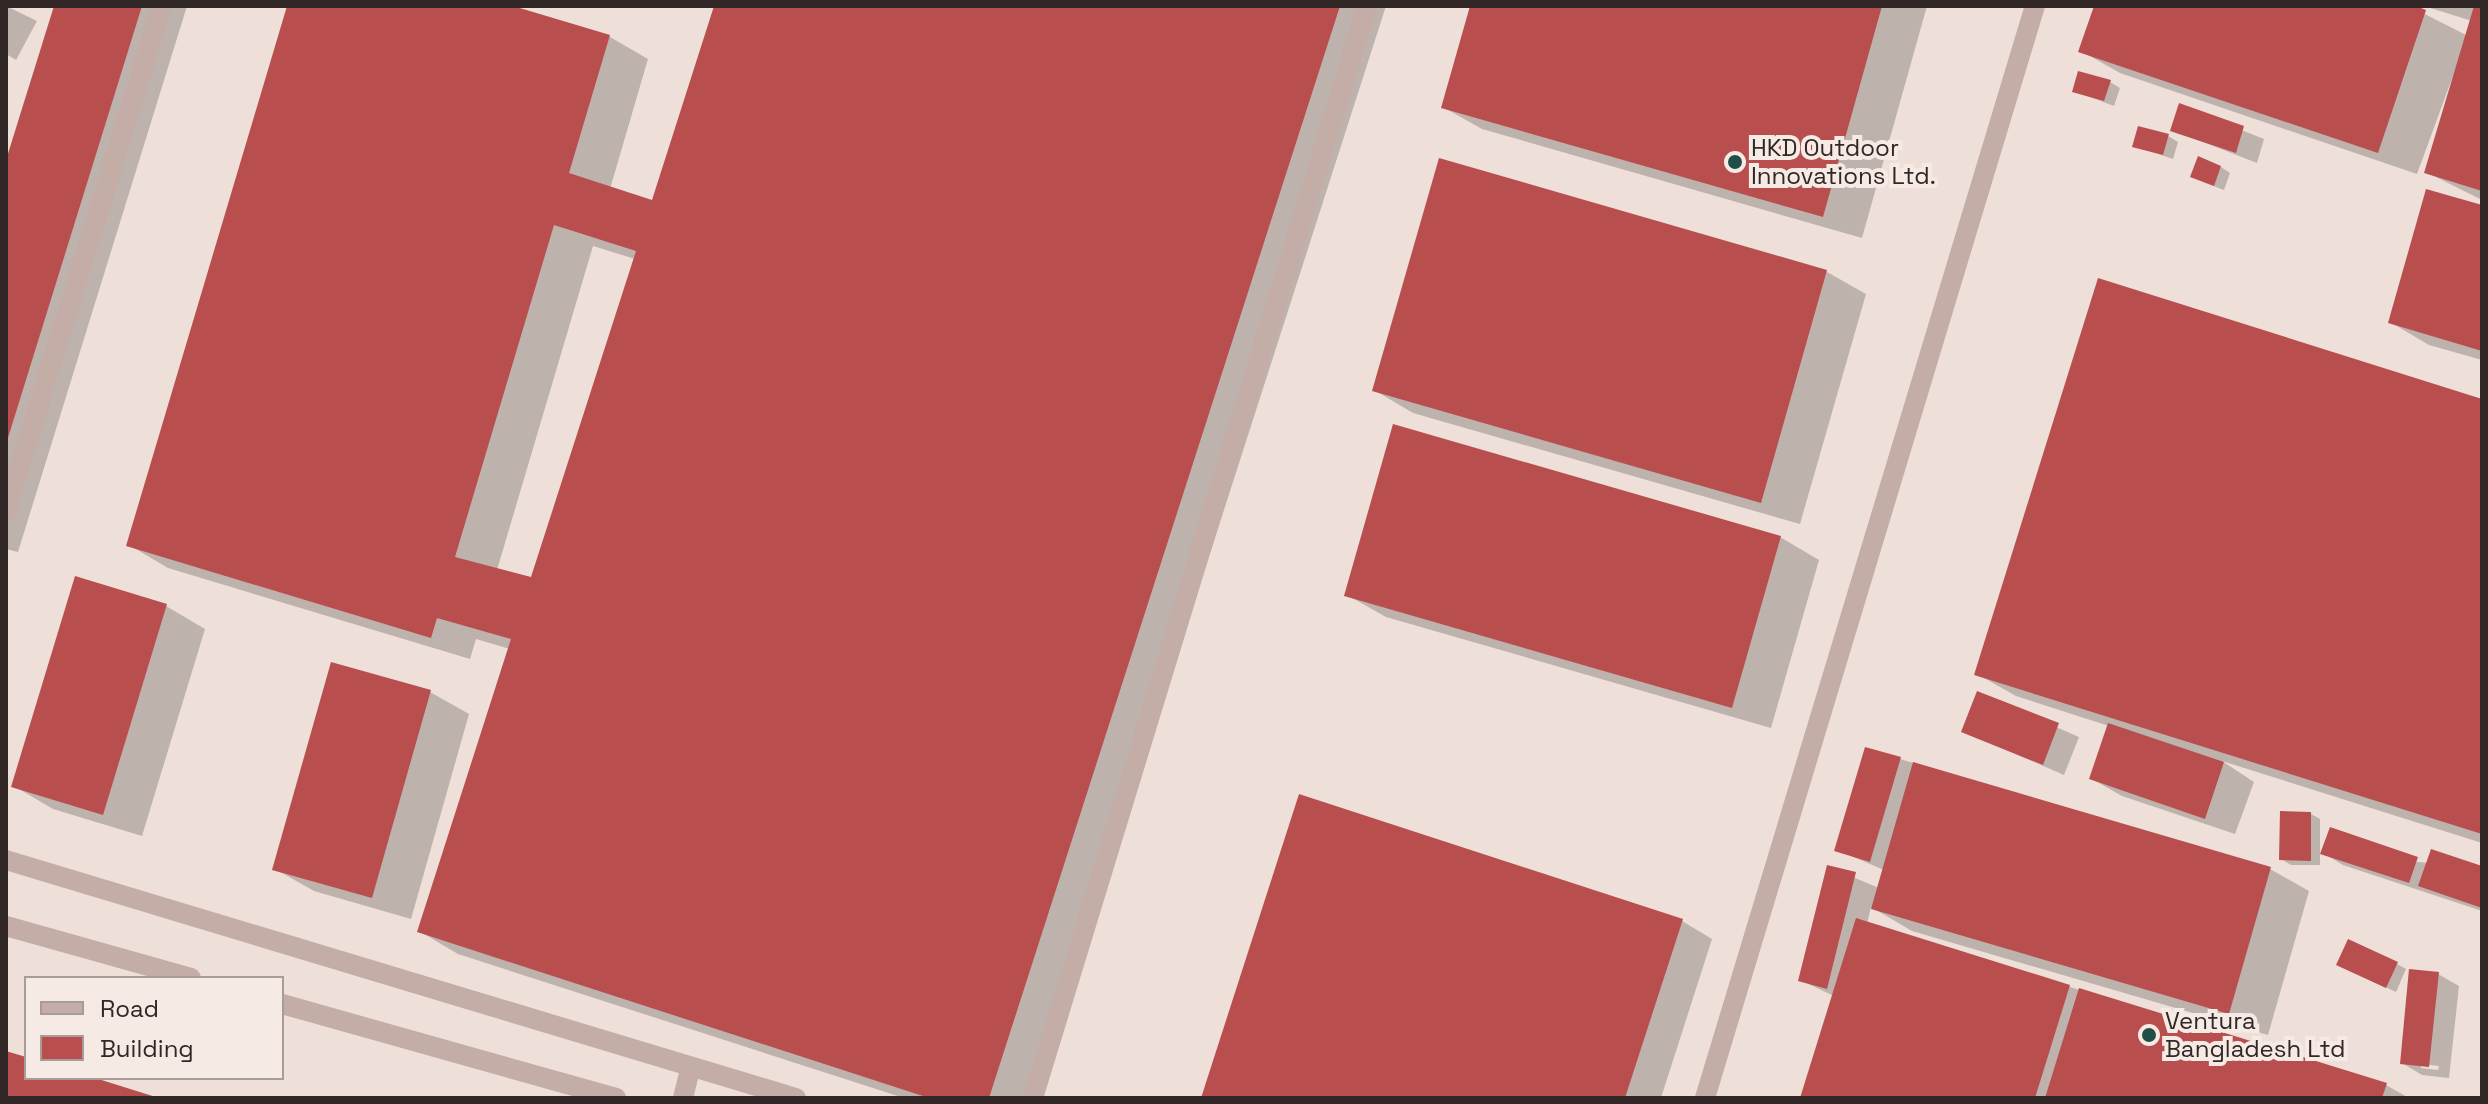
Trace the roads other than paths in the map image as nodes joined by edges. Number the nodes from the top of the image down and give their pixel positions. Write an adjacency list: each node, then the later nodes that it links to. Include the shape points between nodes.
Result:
1 (162, 6): 4 (street)
2 (1367, 6): 13 (street)
3 (2035, 6): 14 (street)
4 (6, 511)
5 (6, 860): 9 (street)
6 (6, 926): 7 (street)
7 (184, 976)
8 (284, 1005): 10 (street)
9 (691, 1067): 11 (street); 12 (street)
10 (616, 1098)
11 (683, 1098)
12 (796, 1098)
13 (1033, 1098)
14 (1705, 1098)

